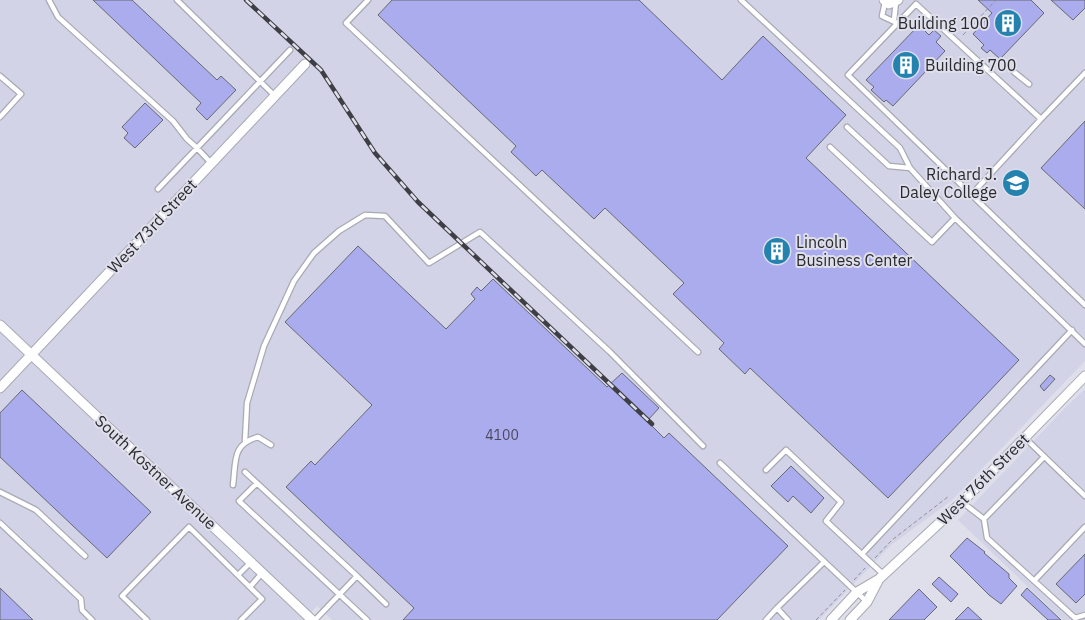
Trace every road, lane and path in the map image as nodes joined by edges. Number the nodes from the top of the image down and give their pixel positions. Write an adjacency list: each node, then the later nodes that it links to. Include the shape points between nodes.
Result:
1 (49, 0): 22 (lane, via 58,16 173,121)
2 (177, 0): 15 (lane)
3 (368, 0): 32 (lane, via 346,23)
4 (741, 0): 24 (lane, via 900,148)
5 (996, 0): 9 (path)
6 (884, 1): 7 (street, via 889,4); 8 (lane, via 882,16)
7 (897, 1): 8 (lane)
8 (895, 21): 19 (lane, via 916,4); 26 (lane, via 848,75)
9 (963, 34)
10 (290, 50): 15 (lane)
11 (304, 64): 17 (street, West 73rd Street)
12 (1014, 72): 16 (lane)
13 (1085, 73): 19 (lane)
14 (0, 76): 18 (lane, via 21,94)
15 (259, 82): 17 (lane); 22 (lane)
16 (1029, 84)
17 (275, 96): 23 (street, West 73rd Street)
18 (0, 117)
19 (1041, 119): 26 (lane)
20 (847, 127): 24 (lane, via 889,166)
21 (830, 147): 27 (lane, via 932,242)
22 (197, 148): 23 (lane); 25 (lane)
23 (212, 163): 33 (street, West 73rd Street)
24 (910, 168): 27 (lane)
25 (158, 189)
26 (971, 195): 28 (lane)
27 (955, 218): 30 (lane)
28 (1085, 305)
29 (0, 325): 33 (street, South Kostner Avenue)
30 (1072, 330): 31 (lane); 54 (lane)
31 (1085, 344)
32 (698, 352)
33 (32, 355): 35 (street, West 73rd Street); 56 (street, South Kostner Avenue)
34 (1085, 376): 36 (street, West 76th Street)
35 (0, 388)
36 (1024, 438): 40 (lane); 49 (street, West 76th Street)
37 (245, 441): 38 (lane, via 258,437); 39 (lane, via 247,403 264,346 294,281 332,236 365,214 385,216 429,263 480,232 610,352); 45 (lane, via 238,450)
38 (271, 445)
39 (703, 446)
40 (1044, 457): 48 (lane); 50 (lane)
41 (720, 463): 57 (lane)
42 (766, 470): 54 (lane, via 786,450 841,502 826,521)
43 (245, 472): 44 (lane)
44 (257, 483): 60 (lane); 65 (lane, via 239,501)
45 (233, 485)
46 (0, 492): 55 (lane, via 36,510)
47 (949, 496): 53 (path)
48 (1085, 496)
49 (962, 502): 50 (lane); 61 (street, West 76th Street)
50 (984, 519): 62 (lane, via 987,538)
51 (0, 523): 70 (lane, via 81,599 82,610)
52 (1085, 527): 62 (lane)
53 (892, 540)
54 (862, 554): 61 (lane)
55 (85, 556)
56 (251, 562): 58 (street, South Kostner Avenue); 59 (lane)
57 (824, 562): 64 (lane); 68 (lane)
58 (262, 573): 63 (lane); 73 (street, South Kostner Avenue)
59 (238, 575): 63 (lane); 71 (lane, via 189,527 122,596)
60 (357, 576): 65 (lane); 67 (lane)
61 (881, 577): 64 (street, West 76th Street); 66 (street, West 76th Street)
62 (1034, 581): 69 (lane, via 1075,618)
63 (250, 587): 72 (lane, via 262,599)
64 (857, 592): 66 (lane); 77 (street, West 76th Street)
65 (340, 594): 73 (lane); 74 (lane)
66 (867, 602): 78 (street, West 76th Street)
67 (386, 604)
68 (777, 608): 75 (lane); 76 (lane)
69 (1085, 615)
70 (92, 620)
71 (147, 620)
72 (241, 620)
73 (313, 620)
74 (367, 620)
75 (766, 620)
76 (788, 620)
77 (831, 620)
78 (850, 620)

